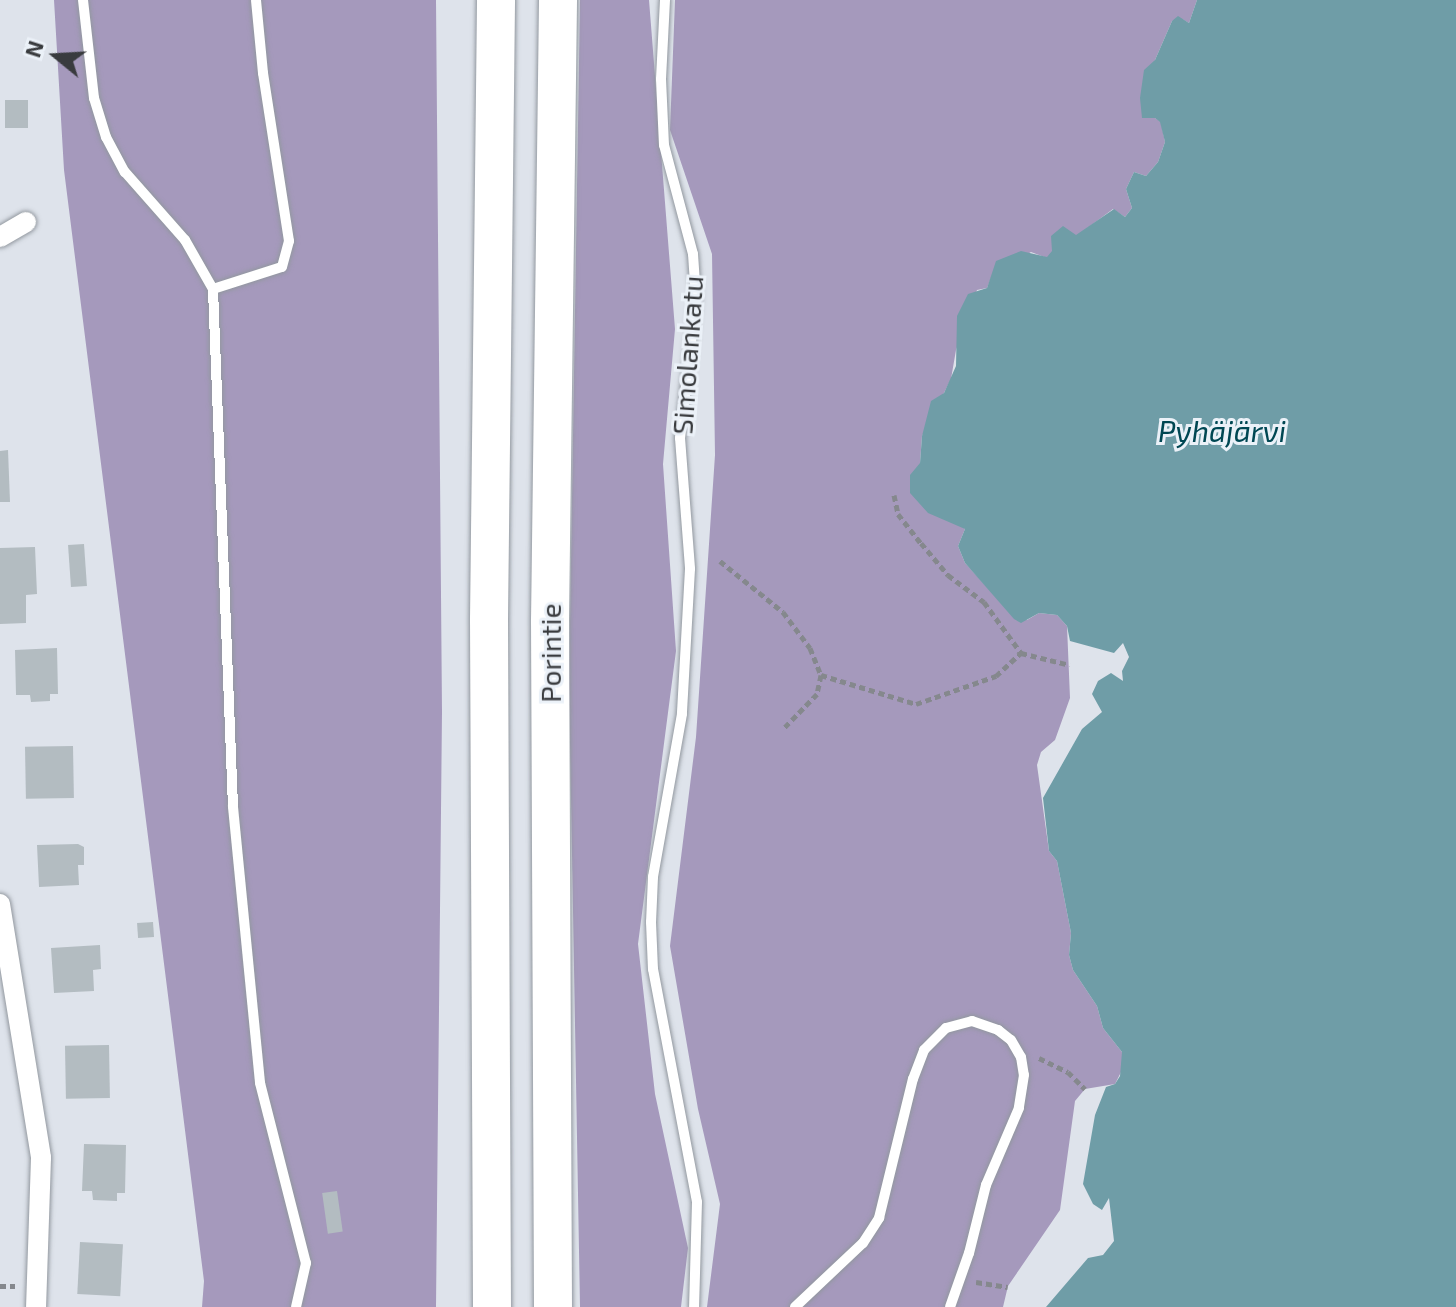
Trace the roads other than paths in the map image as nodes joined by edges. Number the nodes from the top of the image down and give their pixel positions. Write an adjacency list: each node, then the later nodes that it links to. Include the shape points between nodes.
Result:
1 (83, 0): 10 (lane, via 94,98 106,137 125,172 185,240)
2 (256, 0): 10 (lane, via 289,241 282,267)
3 (479, 0): 7 (highway)
4 (496, 0): 7 (highway)
5 (558, 0): 15 (highway, Porintie, via 550,606)
6 (665, 0): 16 (lane, Simolankatu, via 664,145 693,254 696,298 680,438 690,569 682,714 653,877 651,922 653,969 697,1202)
7 (493, 139): 14 (highway)
8 (26, 222): 9 (street)
9 (0, 237)
10 (213, 289): 13 (lane, via 233,807 260,1083 306,1263)
11 (0, 904): 12 (street, via 41,1158)
12 (36, 1307)
13 (296, 1307)
14 (492, 1307)
15 (553, 1307)
16 (694, 1307)
17 (795, 1307): 18 (lane, via 863,1243 879,1218 913,1079 934,1036 972,1021 998,1030 1016,1049 1024,1075 1019,1108 986,1185)
18 (950, 1307)

